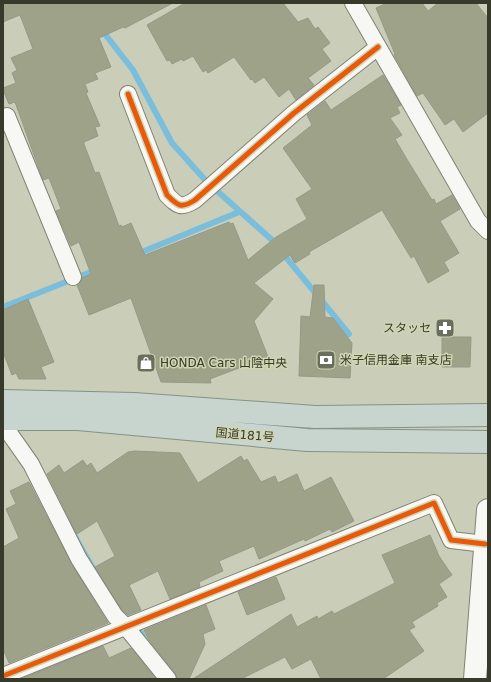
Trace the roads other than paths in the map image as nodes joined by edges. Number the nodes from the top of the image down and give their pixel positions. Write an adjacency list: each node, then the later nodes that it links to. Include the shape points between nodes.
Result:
1 (358, 4): 2 (street)
2 (378, 48): 3 (street, via 294,113 185,206 177,205 167,195); 5 (street, via 478,221)
3 (128, 94)
4 (4, 114): 6 (street)
5 (488, 231)
6 (72, 277)
7 (3, 401): 8 (highway, 国道181号, via 134,404 315,417)
8 (488, 415)
9 (3, 419): 11 (highway, 国道181号, via 78,419 307,440)
10 (3, 424): 14 (street, via 31,464 79,559 115,616)
11 (488, 442)
12 (488, 510): 13 (main road)
13 (485, 544): 14 (street, via 451,540 434,503); 17 (main road)
14 (126, 627): 15 (street); 16 (street)
15 (3, 676)
16 (168, 679)
17 (475, 679)

